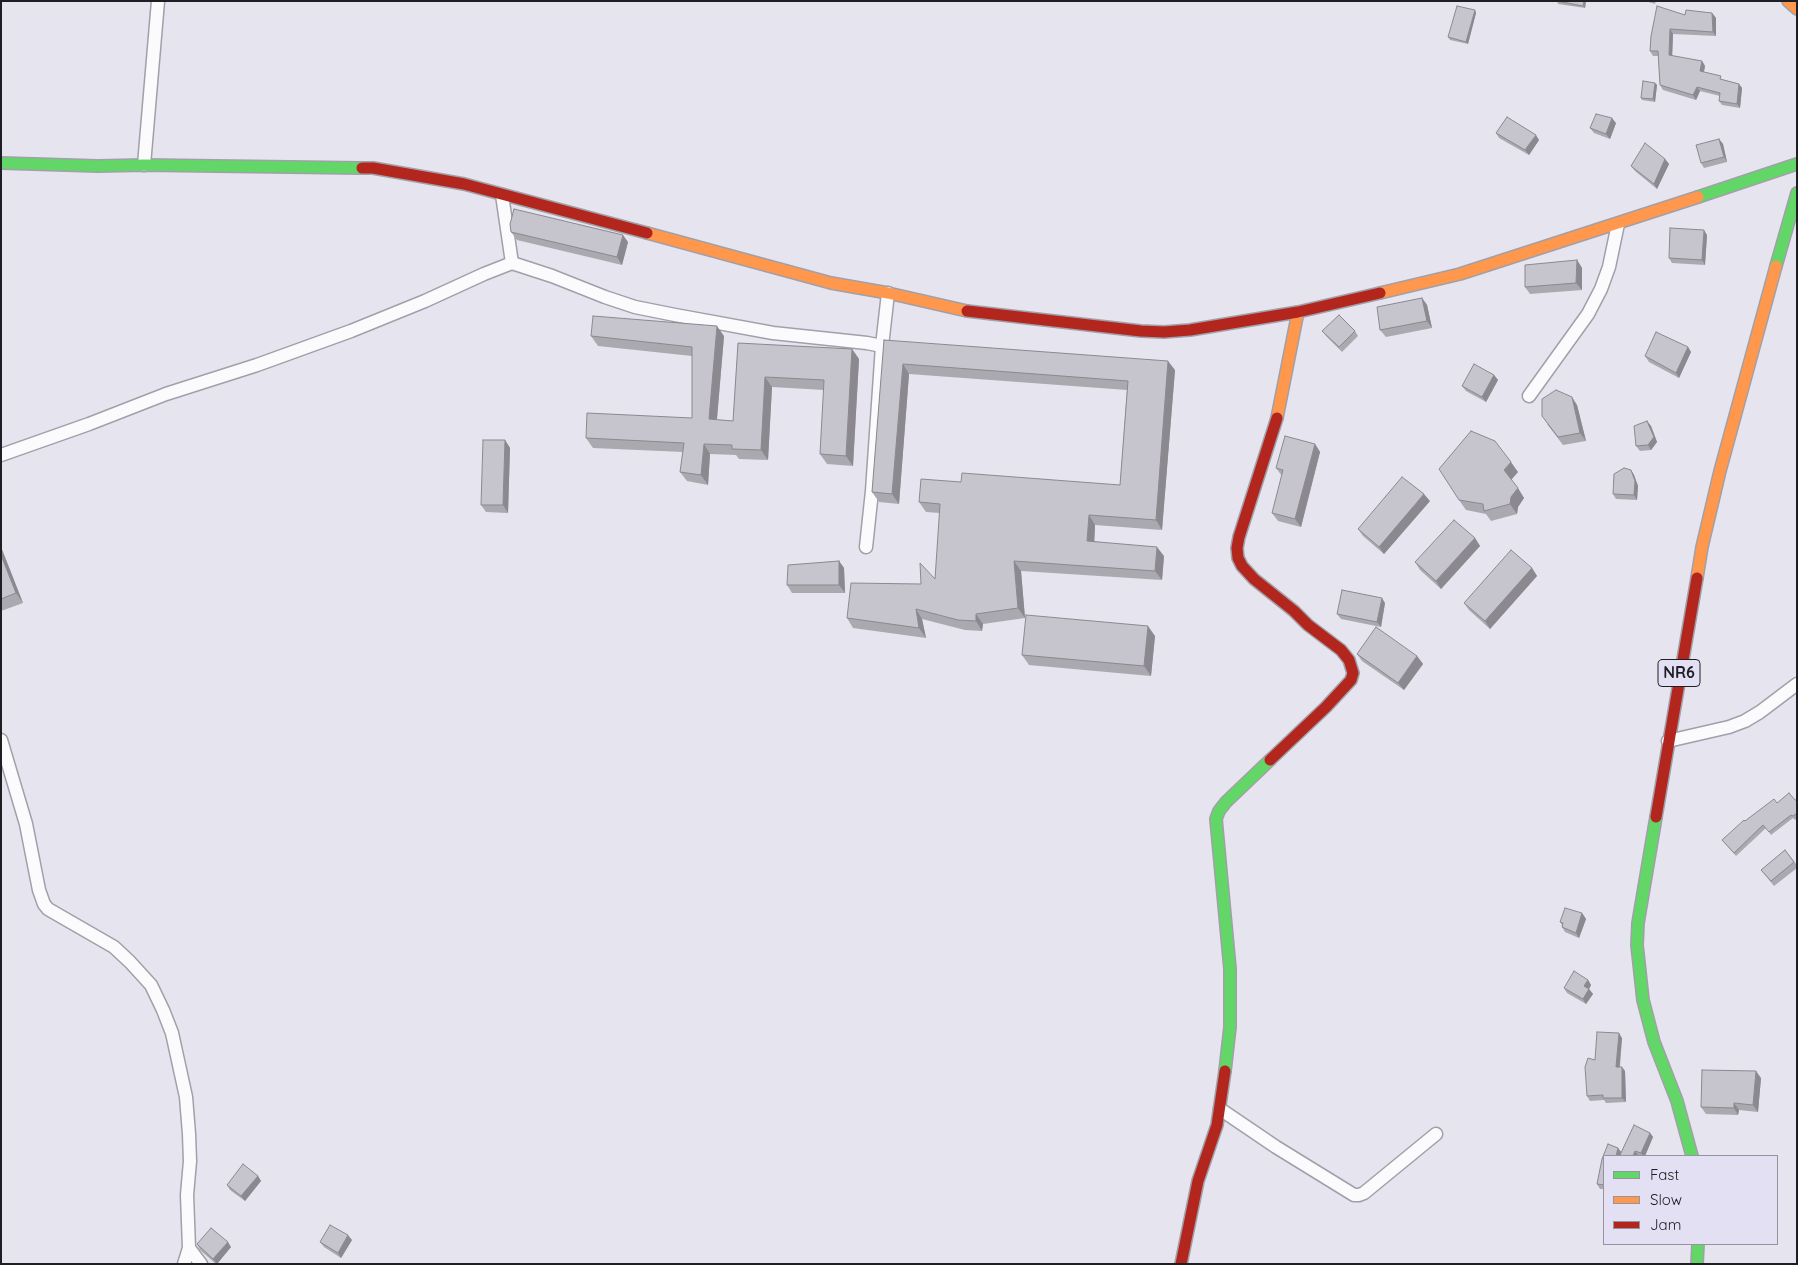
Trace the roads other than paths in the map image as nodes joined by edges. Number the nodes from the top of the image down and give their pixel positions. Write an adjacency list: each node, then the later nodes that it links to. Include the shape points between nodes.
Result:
1 (158, 1): 6 (street)
2 (1788, 1): 3 (street)
3 (1797, 9)
4 (1, 163): 6 (street)
5 (1797, 164): 9 (street)
6 (144, 165): 8 (street, via 373,168 464,184)
7 (1797, 193): 19 (street, NR6, via 1717,480)
8 (502, 195): 10 (street); 11 (street, via 831,283)
9 (1618, 224): 12 (street, via 1460,274); 14 (street, via 1601,289 1588,314)
10 (512, 263): 13 (street, via 605,297 667,314 773,333); 15 (street, via 351,331 166,394)
11 (888, 293): 12 (street, via 962,310 1141,331 1190,330); 13 (street)
12 (1298, 312): 20 (street, via 1276,422 1239,537 1238,558 1254,579 1341,650 1349,660 1353,674 1326,707 1226,802 1216,819 1230,969 1230,1027)
13 (882, 346): 16 (street)
14 (1529, 396)
15 (1, 456)
16 (866, 547)
17 (1797, 684): 19 (street, via 1760,712 1729,728)
18 (1, 740): 24 (street, via 26,824 44,904 114,947 130,962 151,985 172,1033 186,1097 190,1161 187,1195)
19 (1668, 741): 22 (street, NR6, via 1637,945 1650,1028 1677,1101)
20 (1220, 1109): 21 (street, via 1354,1195 1364,1193); 27 (street, via 1198,1181)
21 (1436, 1134)
22 (1692, 1155)
23 (1698, 1245): 28 (street)
24 (189, 1248): 25 (street); 26 (street)
25 (184, 1264)
26 (202, 1264)
27 (1182, 1264)
28 (1697, 1264)

